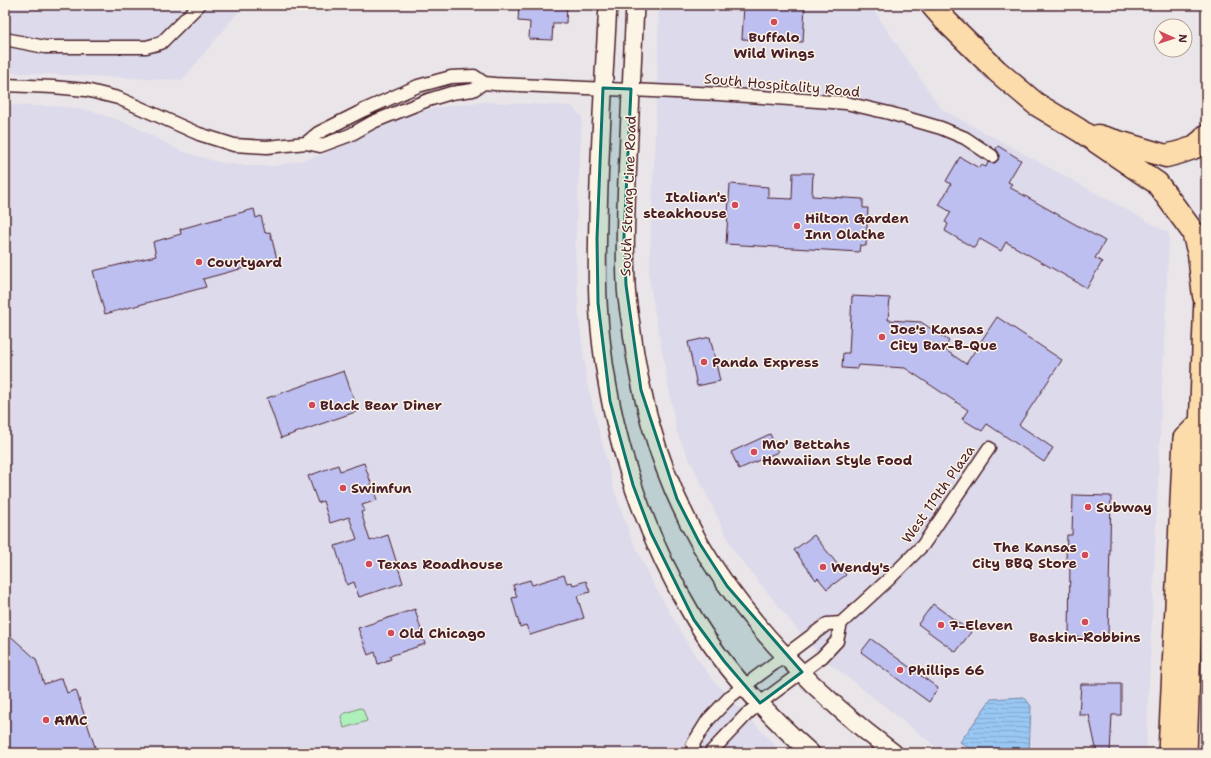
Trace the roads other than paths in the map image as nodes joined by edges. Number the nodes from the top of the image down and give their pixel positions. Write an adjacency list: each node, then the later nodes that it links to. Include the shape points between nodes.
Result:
1 (199, 5): 5 (street, via 161,43 146,48 45,47)
2 (608, 5): 7 (main road, South Strang Line Road)
3 (635, 5): 8 (main road, South Strang Line Road)
4 (932, 5): 9 (highway, via 997,72 1036,104)
5 (5, 39)
6 (5, 85): 7 (street, South Hospitality Road, via 92,91 118,98 199,134 234,145 267,147 306,143 364,110 418,86 451,77 474,76 484,83)
7 (603, 88): 8 (street, South Hospitality Road); 18 (main road, South Strang Line Road, via 596,238 598,303 610,401 632,485 670,575 694,620)
8 (631, 89): 11 (street, South Hospitality Road, via 846,103 941,128 965,138); 16 (main road, South Strang Line Road, via 624,237 626,286 641,390 678,499 700,544 727,586)
9 (1079, 130): 10 (highway, via 1166,156 1192,148); 12 (highway, via 1157,183 1193,232)
10 (1206, 136)
11 (992, 156)
12 (1205, 292): 13 (main road)
13 (1198, 423): 24 (main road, via 1183,438); 25 (main road)
14 (989, 448): 15 (street, West 119th Plaza, via 923,545)
15 (841, 623): 16 (street, West 119th Plaza, via 828,624); 17 (street, via 837,641 822,657)
16 (785, 656): 17 (main road, South Strang Line Road); 18 (street, West 119th Plaza)
17 (802, 672): 19 (street); 23 (main road, South Strang Line Road, via 830,701)
18 (745, 687): 19 (main road, South Strang Line Road); 20 (street, West 119th Plaza, via 731,696 708,720 693,744)
19 (760, 702): 21 (street); 22 (main road, South Strang Line Road, via 785,730)
20 (695, 753)
21 (710, 753)
22 (811, 753)
23 (894, 753)
24 (1168, 753)
25 (1187, 753)

